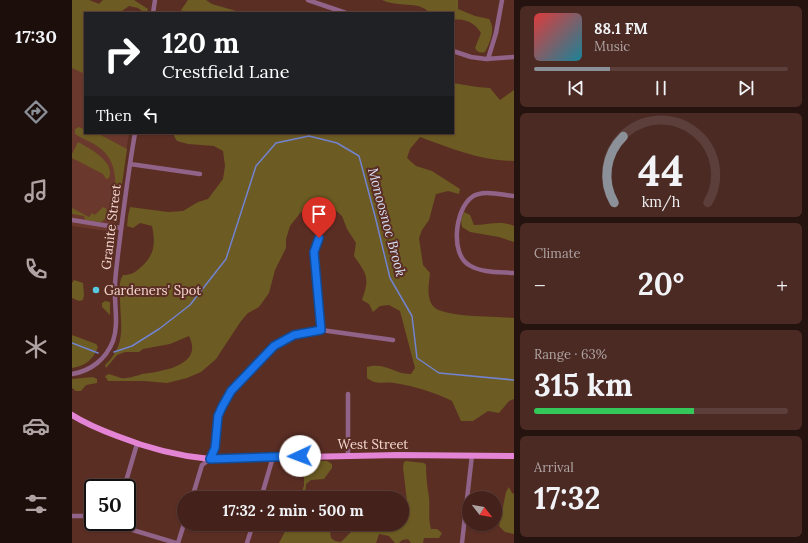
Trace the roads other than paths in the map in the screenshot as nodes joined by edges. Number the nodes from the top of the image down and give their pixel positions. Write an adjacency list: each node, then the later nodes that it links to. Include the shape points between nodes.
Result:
1 (155, 0): 4 (street)
2 (308, 0): 5 (street)
3 (502, 0): 8 (street)
4 (153, 12)
5 (343, 12)
6 (454, 51): 8 (street)
7 (514, 57): 8 (street)
8 (488, 59)
9 (134, 134): 10 (street, Granite Street)
10 (130, 164): 11 (street); 14 (street, Granite Street)
11 (200, 174)
12 (514, 196): 16 (street, via 479,193 465,204 457,225 458,251 464,262 477,269)
13 (72, 220): 14 (street)
14 (121, 228): 19 (street, Granite Street, via 115,287 116,329 113,342 95,365)
15 (319, 238): 17 (street, via 314,252)
16 (514, 273)
17 (321, 330): 18 (street); 27 (street, via 294,335 274,346 231,391 218,416 215,448)
18 (393, 340)
19 (72, 374)
20 (348, 394): 23 (street)
21 (72, 415): 22 (main road, West Street)
22 (137, 444): 27 (main road, West Street, via 174,454); 28 (street)
23 (348, 455): 24 (main road, West Street); 26 (main road, West Street)
24 (472, 455): 25 (main road, West Street); 38 (street)
25 (514, 456)
26 (273, 457): 27 (main road, West Street); 30 (street)
27 (210, 459): 29 (street, via 202,465)
28 (127, 479)
29 (194, 491)
30 (262, 491)
31 (72, 516): 32 (street)
32 (84, 516)
33 (136, 530): 36 (street)
34 (181, 531): 36 (street)
35 (251, 531): 37 (street)
36 (177, 543)
37 (247, 543)
38 (462, 543)

